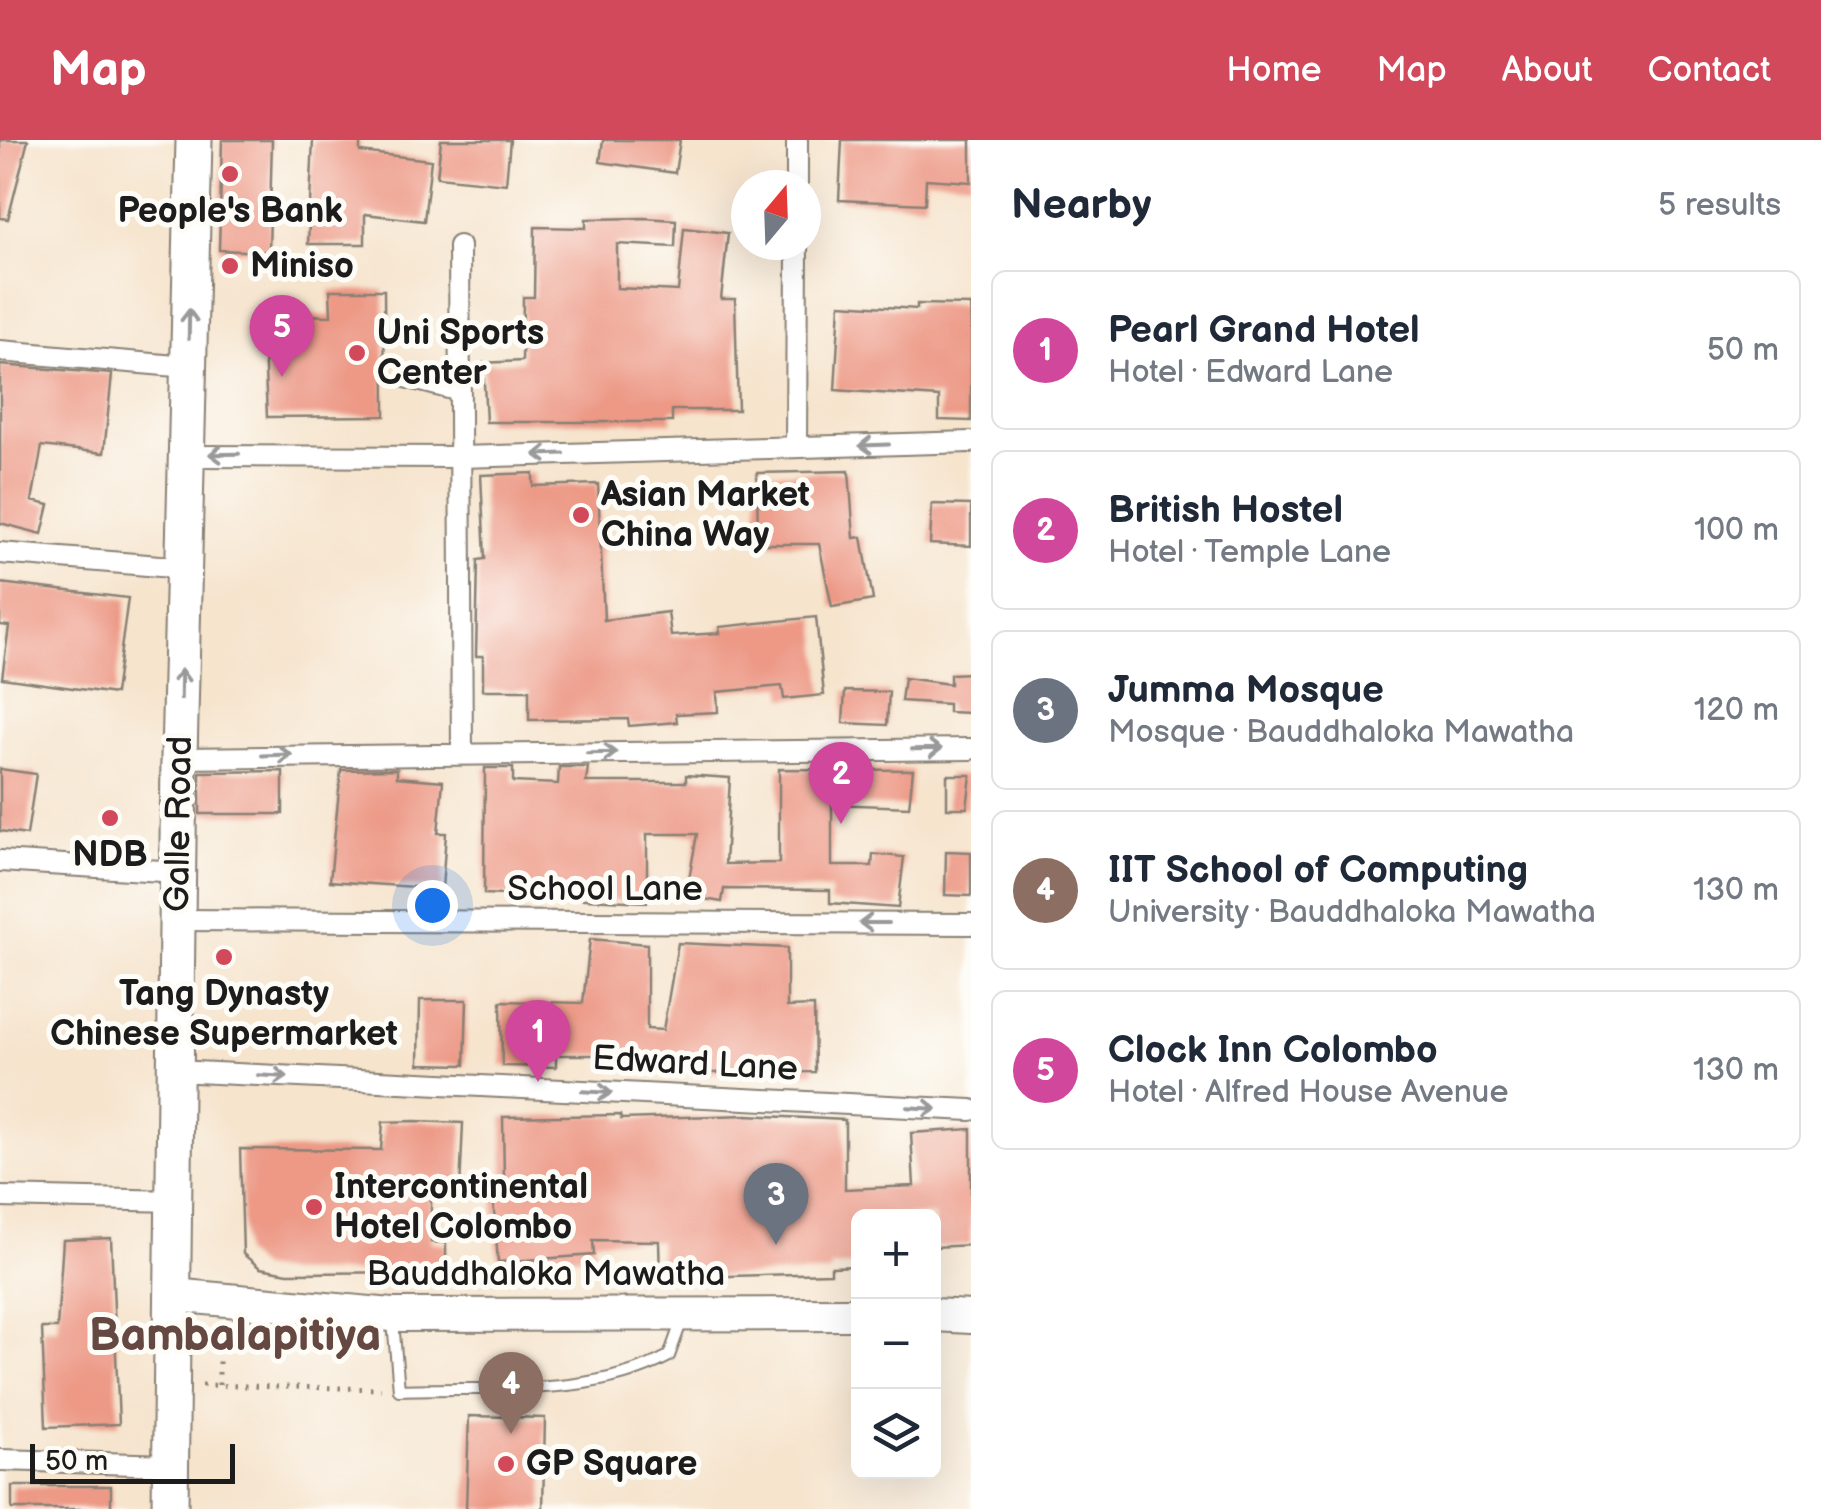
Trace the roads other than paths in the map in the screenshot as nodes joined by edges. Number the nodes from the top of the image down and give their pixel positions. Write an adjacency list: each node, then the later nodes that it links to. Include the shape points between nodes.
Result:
1 (194, 140): 7 (highway, Galle Road, one-way to 1)
2 (797, 140): 3 (street)
3 (797, 170)
4 (459, 246): 9 (street)
5 (797, 260): 11 (street)
6 (0, 351): 7 (street)
7 (188, 367): 12 (highway, Galle Road)
8 (405, 382): 9 (lane)
9 (460, 396): 13 (street)
10 (971, 442): 11 (street, one-way to 11)
11 (796, 447): 13 (street, one-way to 13)
12 (186, 456): 13 (street, one-way to 12); 15 (highway, Galle Road)
13 (460, 457): 17 (street)
14 (0, 553): 15 (street)
15 (184, 568): 18 (highway, Galle Road, one-way to 15)
16 (971, 749): 17 (street, one-way to 16)
17 (462, 754): 18 (street, one-way to 17)
18 (179, 758): 20 (highway, Galle Road)
19 (0, 861): 20 (street)
20 (178, 872): 21 (highway, Galle Road)
21 (178, 920): 22 (street, School Lane, one-way to 21); 23 (highway, Galle Road)
22 (971, 924)
23 (176, 1071): 24 (street, Edward Lane, one-way to 24); 26 (highway, Galle Road)
24 (971, 1110)
25 (0, 1196): 26 (street)
26 (176, 1201): 27 (highway, Galle Road)
27 (174, 1296): 29 (main road, Bauddhaloka Mawatha); 34 (highway, Galle Road)
28 (851, 1314): 30 (main road, Bauddhaloka Mawatha)
29 (392, 1315): 30 (main road, Bauddhaloka Mawatha); 30 (lane, via 399,1390 602,1382 638,1373 669,1356)
30 (683, 1315)
31 (941, 1315): 32 (main road)
32 (971, 1317)
33 (0, 1460): 34 (street)
34 (170, 1466): 35 (highway, Galle Road)
35 (170, 1509)

